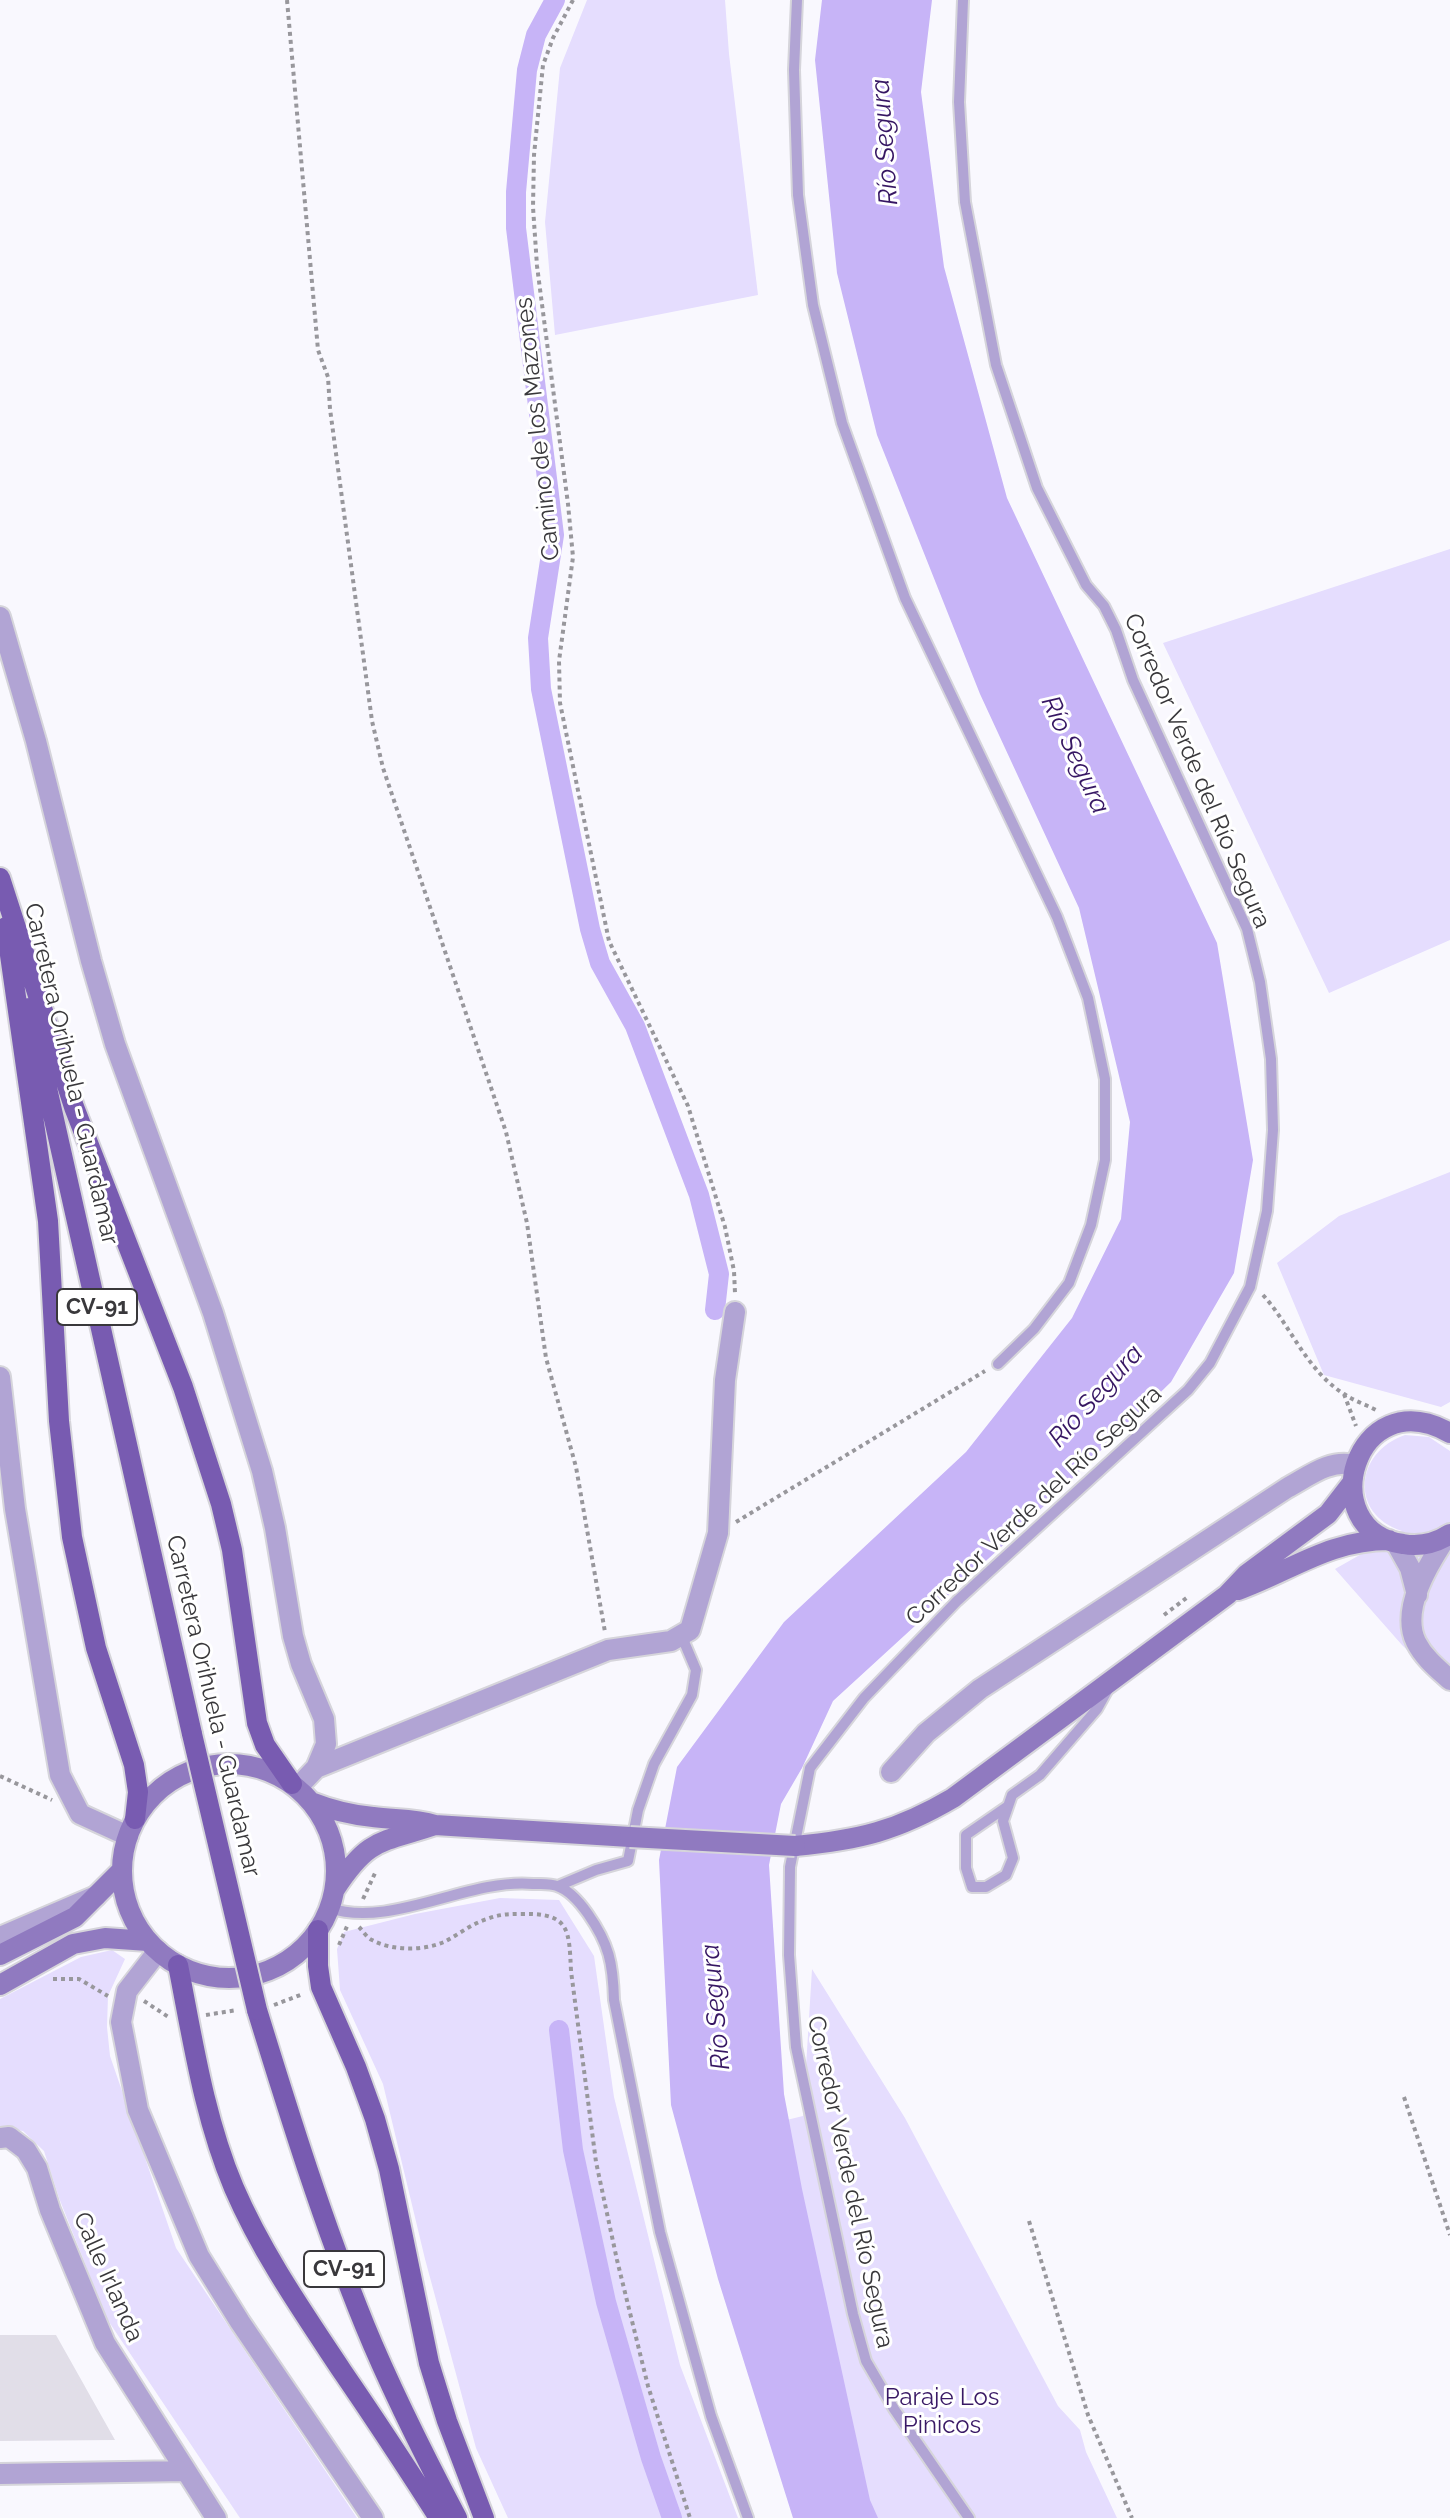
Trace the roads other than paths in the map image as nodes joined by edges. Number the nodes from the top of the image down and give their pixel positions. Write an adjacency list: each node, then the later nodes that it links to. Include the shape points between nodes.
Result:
1 (797, 0): 6 (lane, via 798,195 813,305 842,423 905,598 1057,917 1088,998 1105,1079 1105,1160 1091,1225 1069,1283 1034,1329)
2 (963, 0): 42 (lane, Corredor Verde del Río Segura, via 959,102 965,202 996,365 1037,488 1086,585 1116,630 1133,680 1247,929 1271,1059 1273,1130 1267,1211 1250,1287 1210,1363 1188,1390 957,1601 864,1698 810,1768 790,1867 796,2047 866,2361)
3 (0, 617): 17 (street, via 115,1044 213,1313 262,1471 293,1636 324,1719 326,1744)
4 (0, 881): 19 (main road, via 74,1107 203,1446 232,1550 257,1723 265,1745); 22 (main road, via 48,1221 59,1421 72,1537 96,1648 134,1765 138,1792); 39 (main road, Carretera Orihuela - Guardamar / CV-91, bridge, via 257,2010 360,2312)
5 (735, 1312): 14 (street, via 725,1380 718,1533 695,1618)
6 (998, 1364)
7 (0, 1377): 22 (street, via 15,1509 60,1775 80,1814)
8 (1445, 1427): 9 (main road, via 1409,1421 1383,1429)
9 (1356, 1466): 11 (main road, via 1353,1497 1365,1523); 12 (main road, via 1328,1514); 18 (street, via 1328,1466 1287,1488 980,1689 926,1733)
10 (1449, 1535): 11 (main road, via 1422,1545); 13 (street)
11 (1392, 1542): 12 (main road, via 1338,1546); 13 (street, via 1410,1568)
12 (1227, 1595): 15 (main road)
13 (1417, 1595): 16 (street, via 1411,1617 1416,1642)
14 (682, 1637): 17 (street, via 608,1650); 24 (lane, via 696,1670 692,1695 654,1764 628,1861)
15 (1114, 1679): 20 (lane, via 1097,1709 1040,1775 1012,1795); 21 (main road, bridge, via 953,1798 919,1818 846,1841 795,1846)
16 (1450, 1680)
17 (316, 1768): 19 (street)
18 (891, 1772)
19 (300, 1792): 21 (main road, via 347,1813); 22 (main road, via 269,1772 244,1765 206,1767 170,1781 150,1798); 26 (main road, via 327,1829 335,1858)
20 (1008, 1806): 20 (lane, via 966,1835 972,1887 986,1887 1006,1875 1013,1858 1003,1821)
21 (435, 1825): 26 (main road, via 376,1842 348,1868)
22 (131, 1828): 23 (main road)
23 (122, 1870): 25 (main road); 29 (main road, via 134,1920)
24 (558, 1886): 26 (lane, via 491,1885 432,1902 352,1914); 41 (lane, via 581,1904 603,1935 613,1964 614,2000 660,2232 711,2416)
25 (100, 1894): 28 (street); 30 (main road, via 75,1917)
26 (332, 1899): 27 (main road)
27 (318, 1930): 31 (main road, via 302,1950 255,1975 203,1975); 40 (main road, via 321,1987 375,2119 429,2363)
28 (0, 1937)
29 (153, 1946): 31 (main road); 32 (main road, via 105,1938 73,1944); 37 (street, via 127,1991 121,2022 138,2110 199,2256)
30 (0, 1955)
31 (178, 1965): 38 (main road, via 200,2080 234,2189 290,2291)
32 (0, 1985)
33 (5, 2138): 34 (street, Calle Irlanda, via 26,2150 37,2168 105,2343)
34 (186, 2471): 35 (street); 36 (street, Calle Irlanda)
35 (0, 2474)
36 (216, 2518)
37 (373, 2518)
38 (439, 2518)
39 (457, 2518)
40 (484, 2518)
41 (748, 2518)
42 (969, 2518)

